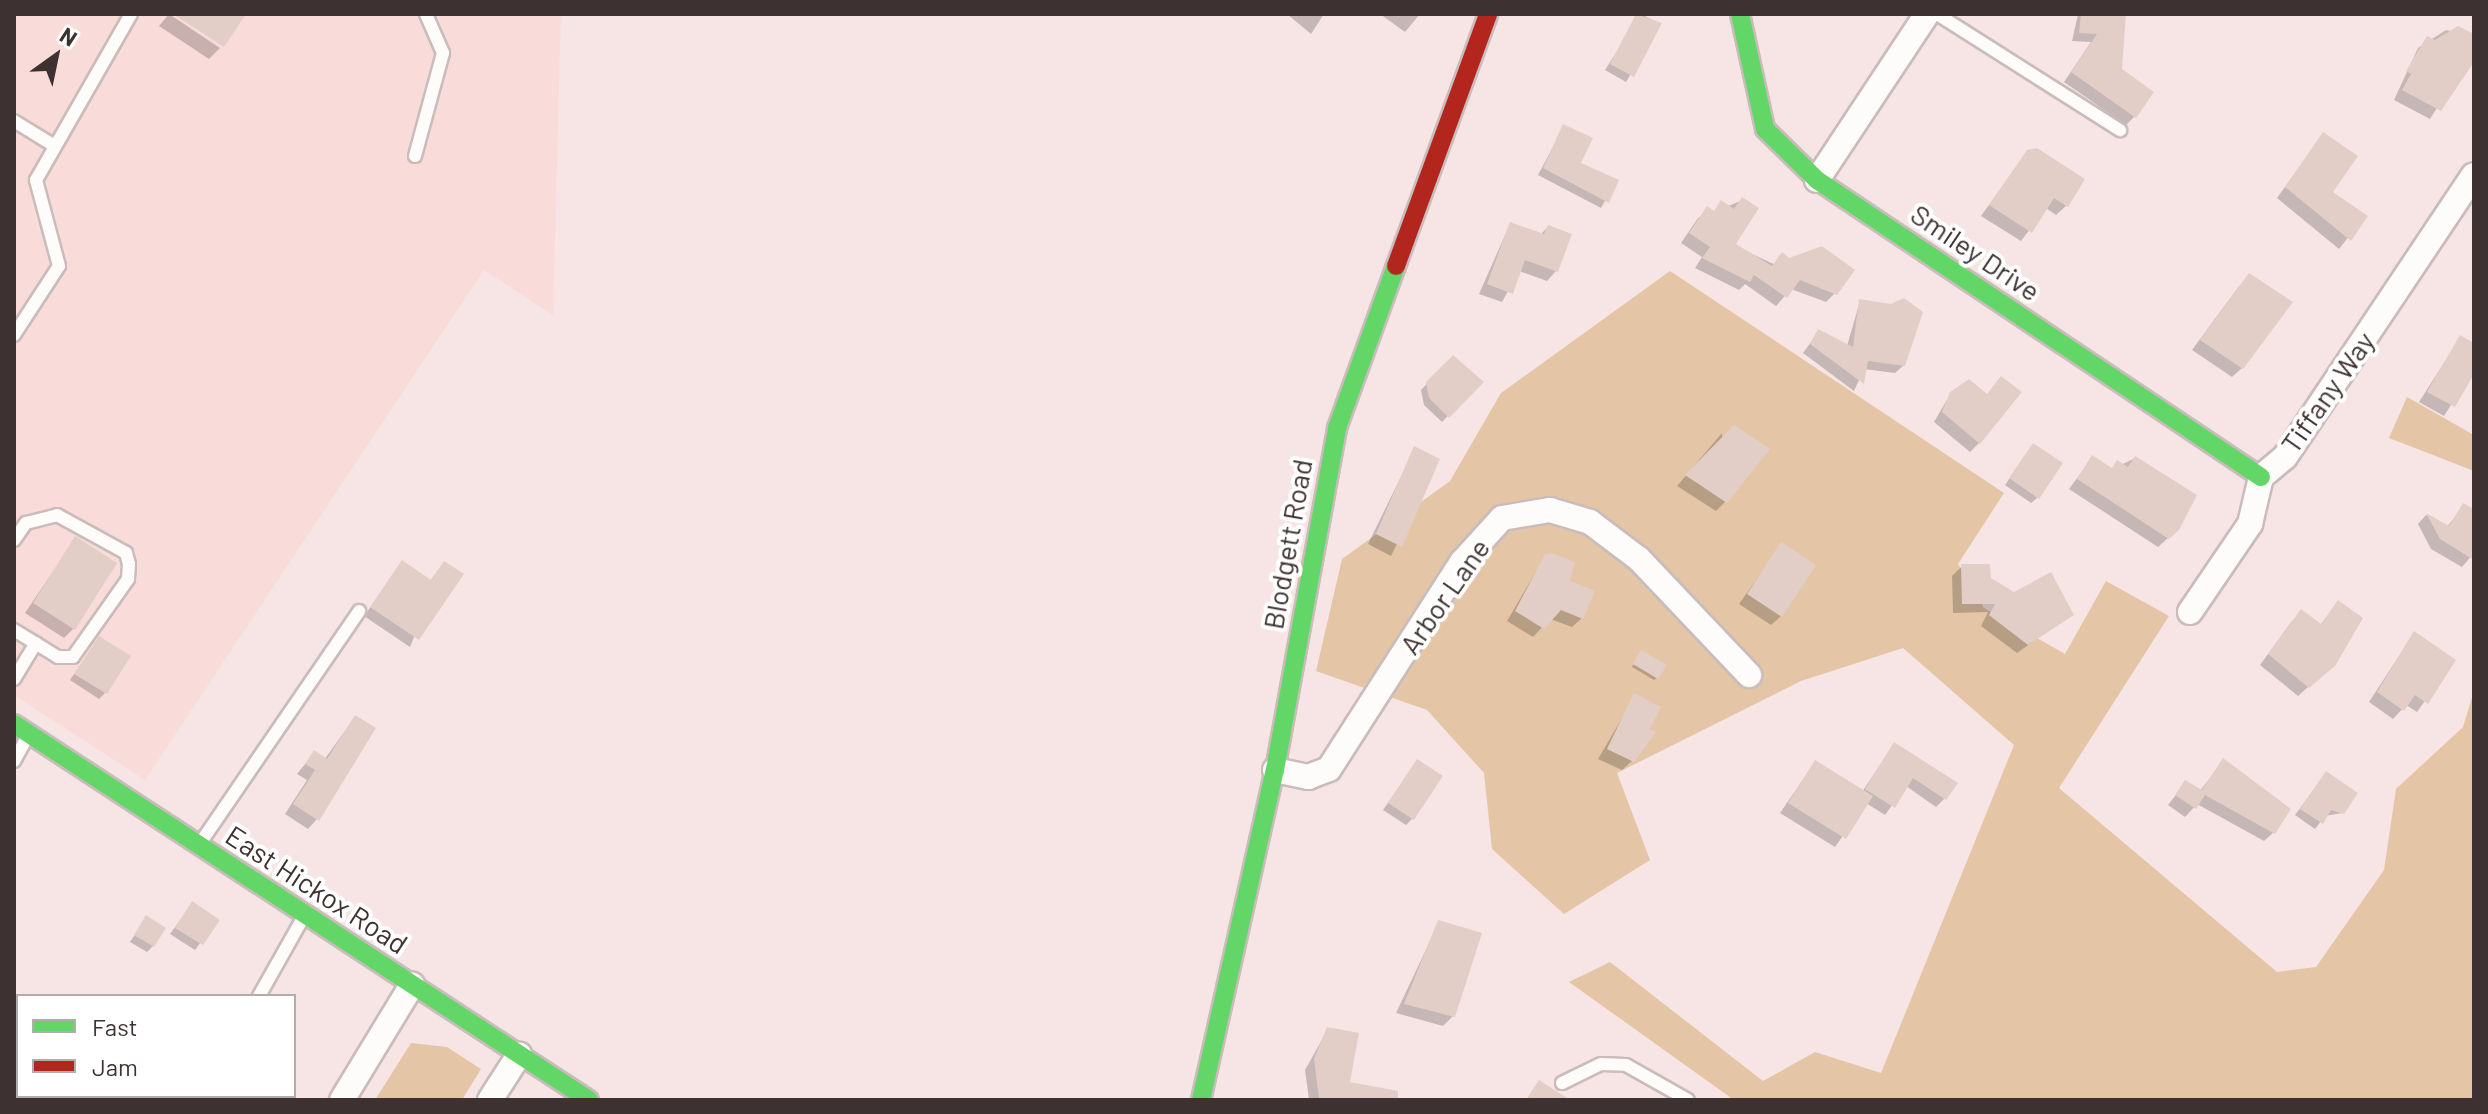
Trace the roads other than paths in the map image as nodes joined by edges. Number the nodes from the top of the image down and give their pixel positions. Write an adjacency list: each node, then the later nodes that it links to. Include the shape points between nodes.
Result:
1 (131, 14): 9 (lane)
2 (426, 14): 10 (lane, via 443,53)
3 (1488, 14): 24 (street, Blodgett Road, via 1337,428)
4 (1740, 14): 12 (street, Smiley Drive, via 1765,129)
5 (1927, 14): 12 (street)
6 (1937, 14): 8 (lane)
7 (14, 121): 9 (lane)
8 (2120, 130)
9 (53, 145): 13 (lane, via 36,180 59,266)
10 (415, 156)
11 (2474, 175): 14 (street, Tiffany Way, via 2285,457)
12 (1817, 180): 14 (street, Smiley Drive)
13 (14, 335)
14 (2261, 477): 17 (street, Tiffany Way, via 2250,524)
15 (14, 540): 19 (lane, via 26,523 57,515 126,553 129,564 128,579 78,653 62,659)
16 (359, 611): 25 (lane)
17 (2190, 612)
18 (14, 630): 19 (lane)
19 (36, 643): 21 (lane)
20 (1749, 675): 24 (street, Arbor Lane, via 1639,559 1590,522 1550,510 1502,518 1462,562 1329,769 1308,777)
21 (14, 679)
22 (22, 729): 23 (lane); 25 (street, East Hickox Road)
23 (14, 761)
24 (1275, 770): 34 (street, Blodgett Road)
25 (199, 845): 26 (street, East Hickox Road)
26 (305, 915): 27 (street, East Hickox Road); 28 (lane)
27 (412, 985): 29 (street, East Hickox Road); 31 (street)
28 (260, 994)
29 (519, 1055): 32 (street); 33 (street, East Hickox Road)
30 (1562, 1083): 35 (lane, via 1601,1064 1626,1065)
31 (342, 1100)
32 (490, 1100)
33 (589, 1100)
34 (1201, 1100)
35 (1688, 1100)

